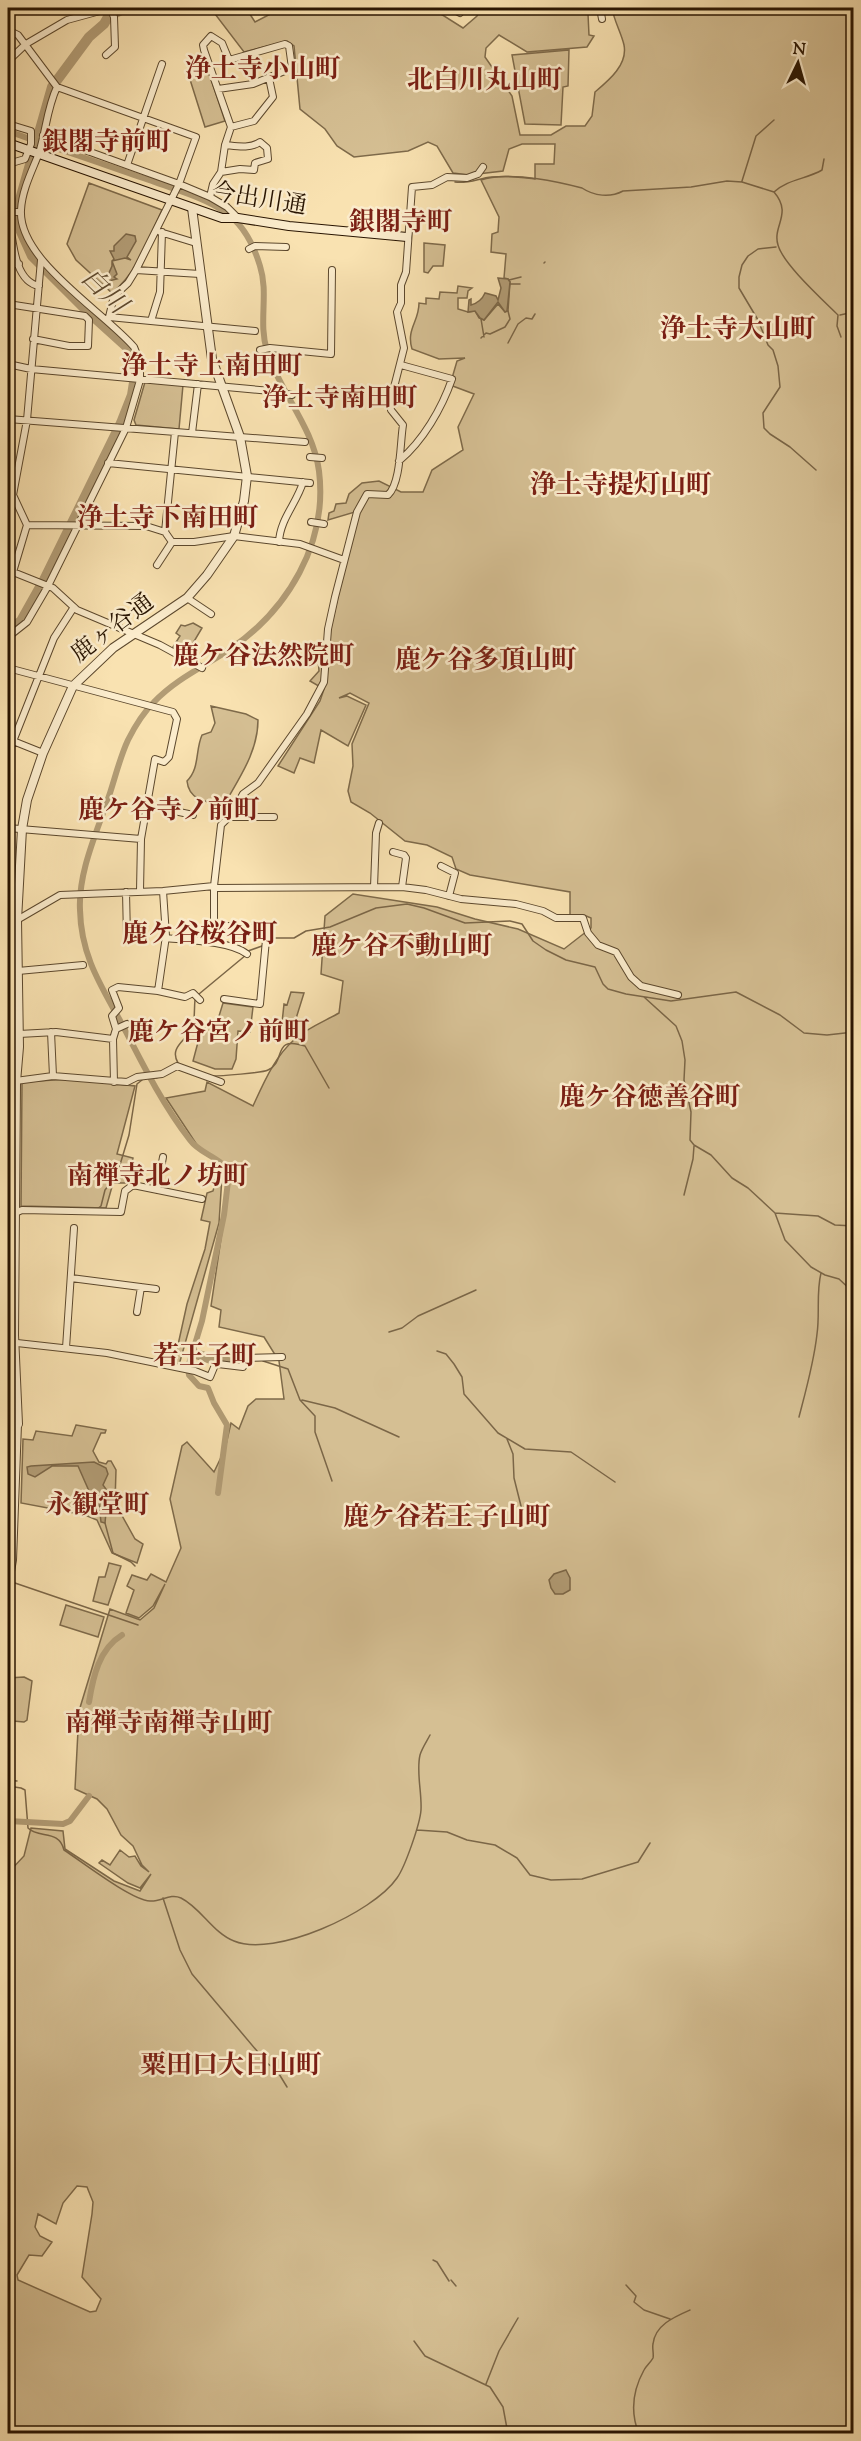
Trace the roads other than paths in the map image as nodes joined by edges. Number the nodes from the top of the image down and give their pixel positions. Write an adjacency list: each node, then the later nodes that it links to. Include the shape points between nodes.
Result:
1 (451, 8): 2 (street, via 460,13)
2 (463, 8)
3 (600, 8): 5 (street)
4 (111, 11): 7 (street, via 67,20); 8 (street, via 115,51)
5 (602, 19)
6 (8, 30): 7 (street)
7 (26, 44): 9 (street); 12 (street)
8 (106, 56)
9 (8, 61)
10 (162, 64): 14 (street)
11 (269, 78): 13 (street); 13 (street, via 292,68 289,46 230,60 222,43 211,36 203,45); 16 (street, via 273,97 254,121)
12 (55, 85): 14 (street); 17 (street)
13 (218, 89): 16 (street)
14 (143, 117): 22 (street); 25 (street, via 196,137)
15 (8, 124): 20 (street, via 31,131)
16 (231, 127): 19 (street)
17 (43, 135): 20 (street); 22 (street)
18 (8, 143): 20 (main road, 今出川通)
19 (225, 145): 24 (street); 24 (street, via 244,147 260,142 267,148 268,159 255,163 254,170)
20 (34, 152): 21 (street); 27 (main road, 今出川通); 30 (street)
21 (8, 164): 29 (street)
22 (127, 165): 25 (street)
23 (483, 167): 34 (street, via 467,178 447,177 432,185 412,187)
24 (221, 172): 26 (street)
25 (177, 188): 26 (street); 27 (street)
26 (210, 197): 31 (street, via 227,207)
27 (170, 201): 28 (main road, 今出川通); 32 (street)
28 (192, 208): 31 (main road, 今出川通, via 222,218); 35 (street, 鹿ヶ谷通)
29 (8, 212): 30 (street); 39 (street)
30 (20, 212): 40 (street)
31 (233, 217): 34 (main road, 今出川通)
32 (154, 230): 33 (street); 41 (street)
33 (162, 232): 35 (street); 43 (street)
34 (407, 237): 55 (street, via 406,272 397,312 404,342)
35 (196, 243): 44 (street, 鹿ヶ谷通)
36 (252, 247): 37 (street)
37 (286, 247)
38 (8, 264): 39 (street)
39 (19, 264): 45 (street, via 25,279)
40 (41, 264): 45 (street); 48 (street)
41 (136, 270): 43 (street); 48 (street, via 114,296)
42 (332, 270): 53 (street, via 331,354)
43 (162, 272): 44 (street); 49 (street)
44 (200, 274): 50 (street, 鹿ヶ谷通)
45 (39, 286): 47 (street)
46 (8, 304): 47 (street)
47 (36, 310): 52 (street); 52 (street, via 85,316 89,320 88,346)
48 (108, 319): 49 (street); 57 (street, via 134,348 140,362)
49 (151, 321): 50 (street)
50 (207, 326): 51 (street); 59 (street, 鹿ヶ谷通)
51 (255, 331)
52 (33, 339): 56 (street)
53 (264, 349)
54 (8, 364): 56 (street)
55 (401, 365): 68 (street, via 390,403 403,425); 68 (street, via 452,379 425,431)
56 (31, 369): 57 (street); 62 (street)
57 (137, 379): 58 (street); 63 (street)
58 (198, 384): 59 (street); 65 (street)
59 (220, 386): 60 (street); 66 (street, 鹿ヶ谷通)
60 (289, 394)
61 (8, 419): 62 (street)
62 (27, 420): 63 (street); 72 (street)
63 (124, 428): 64 (street); 69 (street)
64 (175, 432): 65 (street); 70 (street)
65 (192, 433): 66 (street)
66 (240, 437): 67 (street); 71 (street, 鹿ヶ谷通)
67 (305, 442)
68 (399, 461): 79 (street, via 392,492 367,494 363,498)
69 (108, 463): 70 (street); 74 (street)
70 (171, 469): 71 (street); 75 (street)
71 (246, 477): 76 (street, 鹿ヶ谷通); 78 (street, via 306,482 280,528)
72 (10, 495): 73 (street)
73 (27, 525): 74 (street); 81 (street)
74 (72, 525): 75 (street, via 146,526); 82 (street)
75 (165, 532): 77 (street)
76 (234, 536): 77 (street); 78 (street); 83 (street, 鹿ヶ谷通)
77 (171, 542): 80 (street)
78 (279, 542): 79 (street, via 312,548)
79 (344, 560): 97 (street, via 328,629 324,682 305,717 258,783 243,794)
80 (157, 565)
81 (10, 572): 82 (street)
82 (44, 584): 84 (street); 87 (street, via 27,622)
83 (188, 598): 85 (street); 86 (street, 鹿ヶ谷通)
84 (74, 607): 86 (street); 90 (street, via 54,638)
85 (211, 614)
86 (134, 633): 88 (street); 91 (street, 鹿ヶ谷通)
87 (8, 637)
88 (200, 667)
89 (8, 668): 90 (street)
90 (39, 676): 91 (street); 92 (street)
91 (73, 686): 93 (street, 鹿ヶ谷通); 95 (street, via 173,712 177,719 169,758 164,762 155,759)
92 (10, 740): 93 (street); 94 (street)
93 (43, 753): 101 (street, 鹿ヶ谷通)
94 (8, 754)
95 (147, 805): 96 (street); 102 (street)
96 (193, 815)
97 (228, 817): 98 (street); 105 (street, via 221,825)
98 (274, 817)
99 (379, 823): 106 (street)
100 (8, 828): 101 (street)
101 (22, 829): 102 (street); 112 (street, 鹿ヶ谷通)
102 (141, 839): 108 (street)
103 (393, 852): 107 (street, via 406,858)
104 (441, 866): 111 (street, via 455,873)
105 (214, 887): 106 (street); 109 (street); 124 (street, via 214,925 267,929 260,1004)
106 (374, 887): 107 (street)
107 (402, 887): 111 (street)
108 (140, 891): 109 (street); 110 (street)
109 (163, 891): 117 (street)
110 (126, 892): 114 (street, via 55,896); 116 (street)
111 (449, 896): 122 (street, via 516,904 556,918 583,918 597,945 616,952 641,986)
112 (18, 897): 113 (street); 114 (street, 鹿ヶ谷通)
113 (8, 899)
114 (17, 920): 115 (street); 120 (street, 鹿ヶ谷通)
115 (8, 923)
116 (127, 937)
117 (165, 938): 118 (street, via 238,948); 121 (street)
118 (246, 954)
119 (83, 965): 120 (street)
120 (18, 971): 126 (street, 鹿ヶ谷通)
121 (158, 991): 123 (street, via 185,997 193,993); 127 (street, via 115,988 112,994 119,1008 112,1016 122,1026)
122 (678, 995)
123 (199, 997)
124 (224, 999)
125 (51, 1032): 126 (street); 127 (street); 128 (street)
126 (19, 1034): 129 (street, 鹿ヶ谷通)
127 (113, 1039): 130 (street)
128 (53, 1076): 129 (street); 130 (street)
129 (12, 1082): 133 (street, 鹿ヶ谷通)
130 (114, 1082): 131 (street, via 162,1074 177,1066)
131 (221, 1082)
132 (163, 1157): 134 (street)
133 (11, 1177): 136 (street, 鹿ヶ谷通)
134 (157, 1190): 135 (street); 136 (street, via 132,1185 125,1191 121,1212)
135 (202, 1199)
136 (15, 1212): 137 (street); 140 (street, 鹿ヶ谷通)
137 (8, 1216)
138 (74, 1228): 139 (street)
139 (71, 1278): 141 (street); 145 (street)
140 (11, 1279): 144 (street, 鹿ヶ谷通)
141 (141, 1287): 142 (street); 143 (street)
142 (156, 1289)
143 (136, 1312)
144 (11, 1342): 145 (street); 148 (street, 鹿ヶ谷通)
145 (66, 1348): 146 (street, via 107,1353 210,1377 214,1365 243,1367 248,1358)
146 (282, 1357)
147 (8, 1424): 148 (street)
148 (18, 1424): 150 (street)
149 (8, 1461): 150 (street)
150 (16, 1461): 151 (street)
151 (9, 1584)

